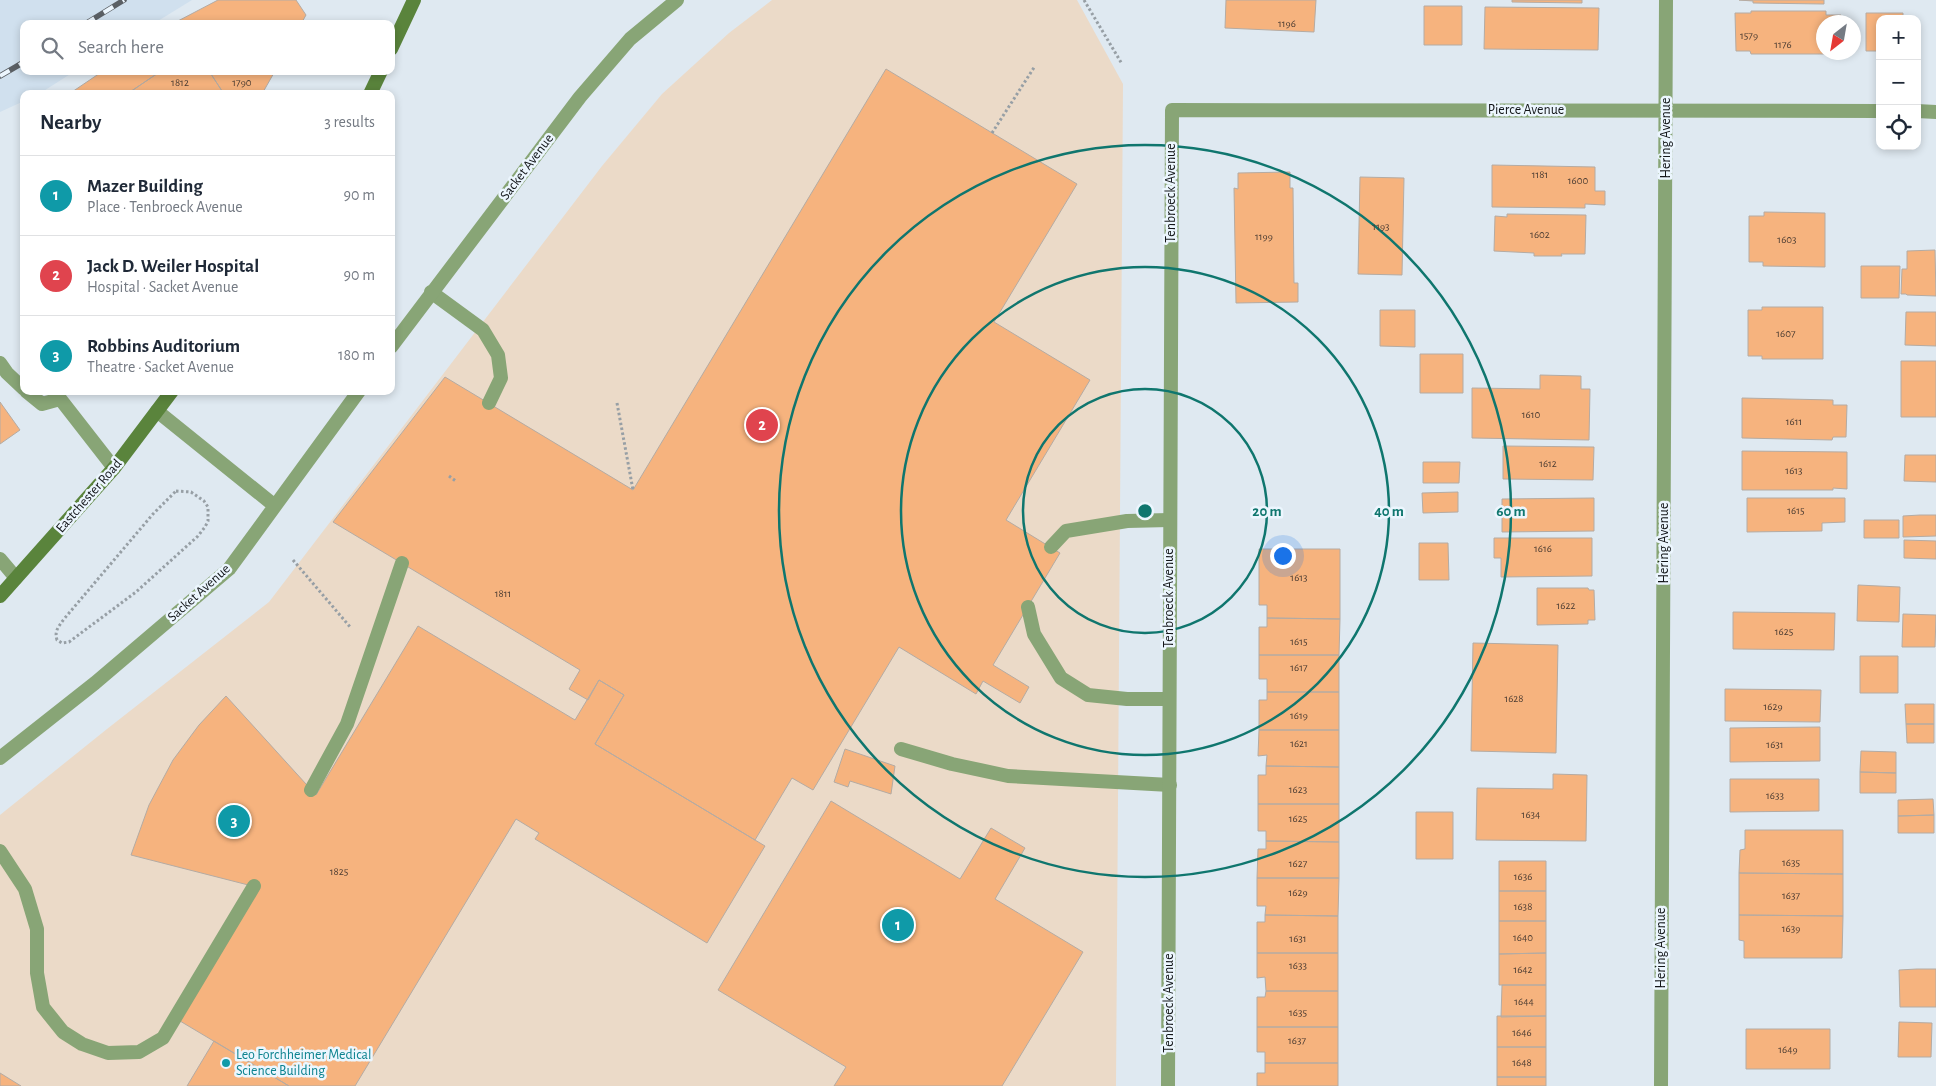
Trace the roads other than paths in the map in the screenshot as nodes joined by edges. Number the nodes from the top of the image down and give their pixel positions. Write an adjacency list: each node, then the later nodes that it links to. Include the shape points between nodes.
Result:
1 (414, 0): 4 (main road)
2 (677, 0): 12 (street, Sacket Avenue, via 630,39 580,97)
3 (1666, 0): 8 (street, Hering Avenue)
4 (395, 40)
5 (379, 75): 6 (main road)
6 (372, 90)
7 (1172, 110): 8 (street, Pierce Avenue); 24 (street, Tenbroeck Avenue)
8 (1666, 110): 9 (street, Pierce Avenue); 39 (street, Hering Avenue)
9 (1876, 111)
10 (1921, 112): 11 (street)
11 (1936, 112)
12 (431, 292): 13 (street, Sacket Avenue); 20 (street, via 483,330 498,355 501,378)
13 (395, 342)
14 (0, 363): 15 (street)
15 (20, 386)
16 (31, 395): 17 (street, via 42,404)
17 (57, 395): 22 (street)
18 (169, 395): 21 (main road, Eastchester Road)
19 (356, 395): 23 (street, Sacket Avenue)
20 (489, 404)
21 (157, 411): 22 (main road, Eastchester Road); 23 (street)
22 (114, 468): 28 (main road, Eastchester Road)
23 (275, 506): 33 (street, Sacket Avenue, via 228,569 96,683)
24 (1169, 520): 25 (street, via 1127,521 1066,531); 31 (street, Tenbroeck Avenue)
25 (1051, 547)
26 (0, 559): 28 (street)
27 (402, 563): 35 (street, via 348,724)
28 (16, 578): 29 (main road, Eastchester Road)
29 (0, 596)
30 (1028, 607): 31 (street, via 1034,634 1060,678 1088,695)
31 (1169, 699): 34 (street, Tenbroeck Avenue)
32 (901, 749): 34 (street, via 1008,776)
33 (0, 758)
34 (1170, 785): 38 (street, Tenbroeck Avenue)
35 (311, 790)
36 (0, 852): 37 (street, via 25,889 38,929 37,974 44,1007 63,1032 82,1044 108,1053 139,1052 163,1038)
37 (254, 886)
38 (1168, 1086)
39 (1661, 1086)

